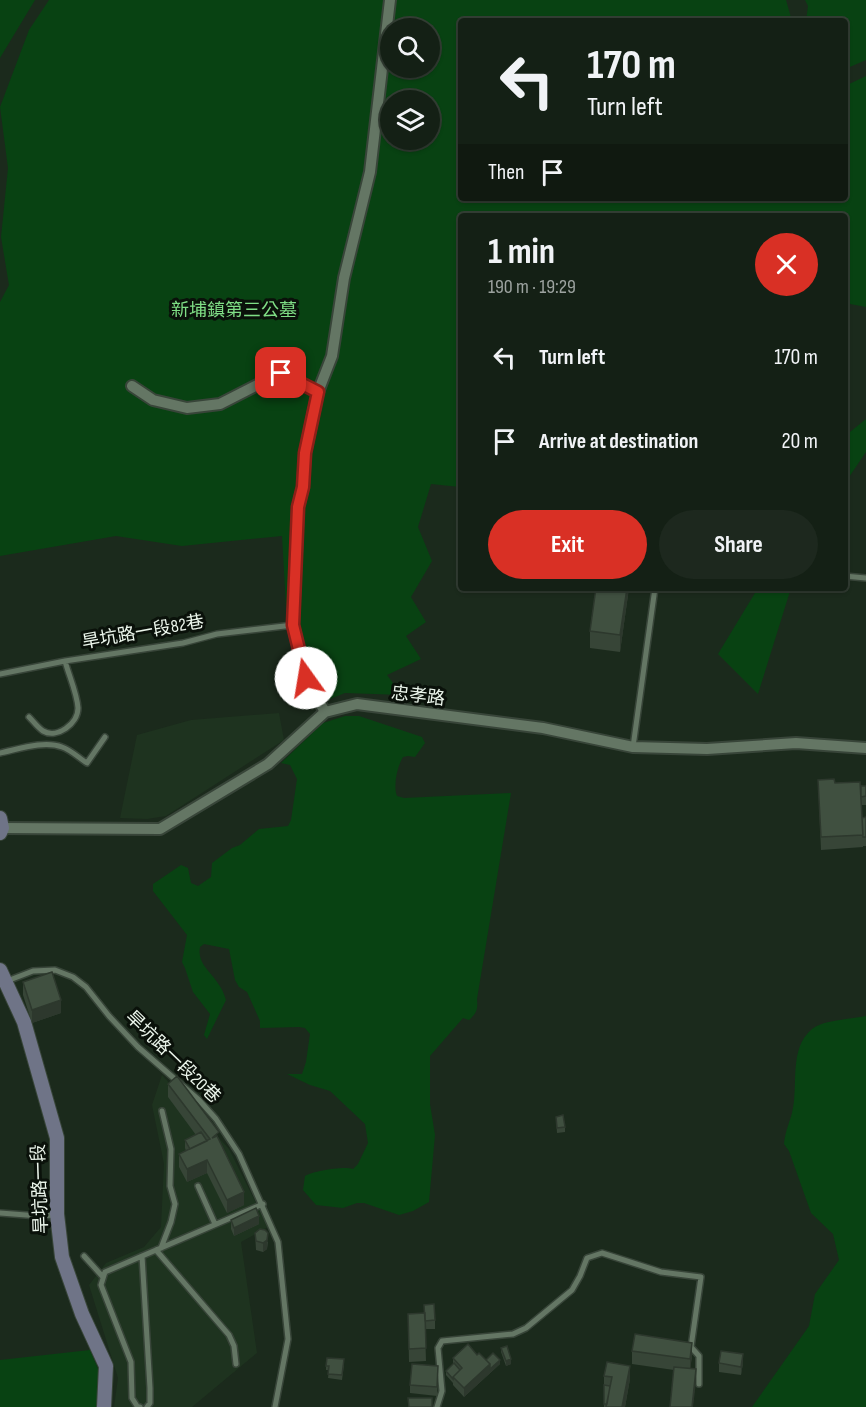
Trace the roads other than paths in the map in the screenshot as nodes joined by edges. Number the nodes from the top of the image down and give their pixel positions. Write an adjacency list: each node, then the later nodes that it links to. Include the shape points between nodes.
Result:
1 (390, 0): 3 (street, via 370,172 344,278 332,356)
2 (132, 386): 3 (street, via 153,400 187,408 220,404 281,373)
3 (318, 392): 7 (street, via 298,507)
4 (848, 576): 5 (lane)
5 (866, 578)
6 (655, 591): 13 (lane)
7 (293, 625): 8 (lane, 旱坑路一段82巷); 10 (street, via 306,678)
8 (65, 661): 9 (lane, 旱坑路一段82巷); 11 (lane, via 78,709 75,720 68,728 54,733 43,731)
9 (0, 674)
10 (325, 712): 13 (street, 忠孝路, via 357,704 543,729); 16 (street, 忠孝路, via 268,764 160,829)
11 (29, 717)
12 (105, 737): 15 (lane, via 87,763 62,747 49,745)
13 (633, 747): 14 (street, 忠孝路, via 707,749 796,743)
14 (866, 748)
15 (0, 753)
16 (1, 826)
17 (3, 976): 20 (lane, 旱坑路一段20巷, via 55,970 87,987 138,1047 216,1119); 22 (street, 旱坑路一段, via 24,1022 57,1138)
18 (162, 1111): 24 (lane, via 171,1149 170,1186 175,1204)
19 (198, 1186): 23 (lane)
20 (262, 1204): 23 (lane); 33 (lane, 旱坑路一段20巷, via 278,1242 288,1339)
21 (0, 1213): 22 (lane)
22 (57, 1215): 30 (street, 旱坑路一段, via 62,1257 106,1366)
23 (215, 1224): 24 (lane)
24 (158, 1249): 26 (lane); 28 (lane, via 230,1335)
25 (84, 1256): 27 (lane)
26 (142, 1256): 27 (lane, via 105,1272); 32 (lane, via 150,1389)
27 (103, 1277): 31 (lane, via 101,1285 131,1362 132,1398)
28 (236, 1364)
29 (699, 1384): 34 (lane, via 699,1356 691,1347 701,1277 661,1272 602,1253 586,1258 572,1290 526,1328 513,1334 442,1341 438,1348 442,1391)
30 (104, 1407)
31 (140, 1407)
32 (147, 1407)
33 (275, 1407)
34 (437, 1407)

